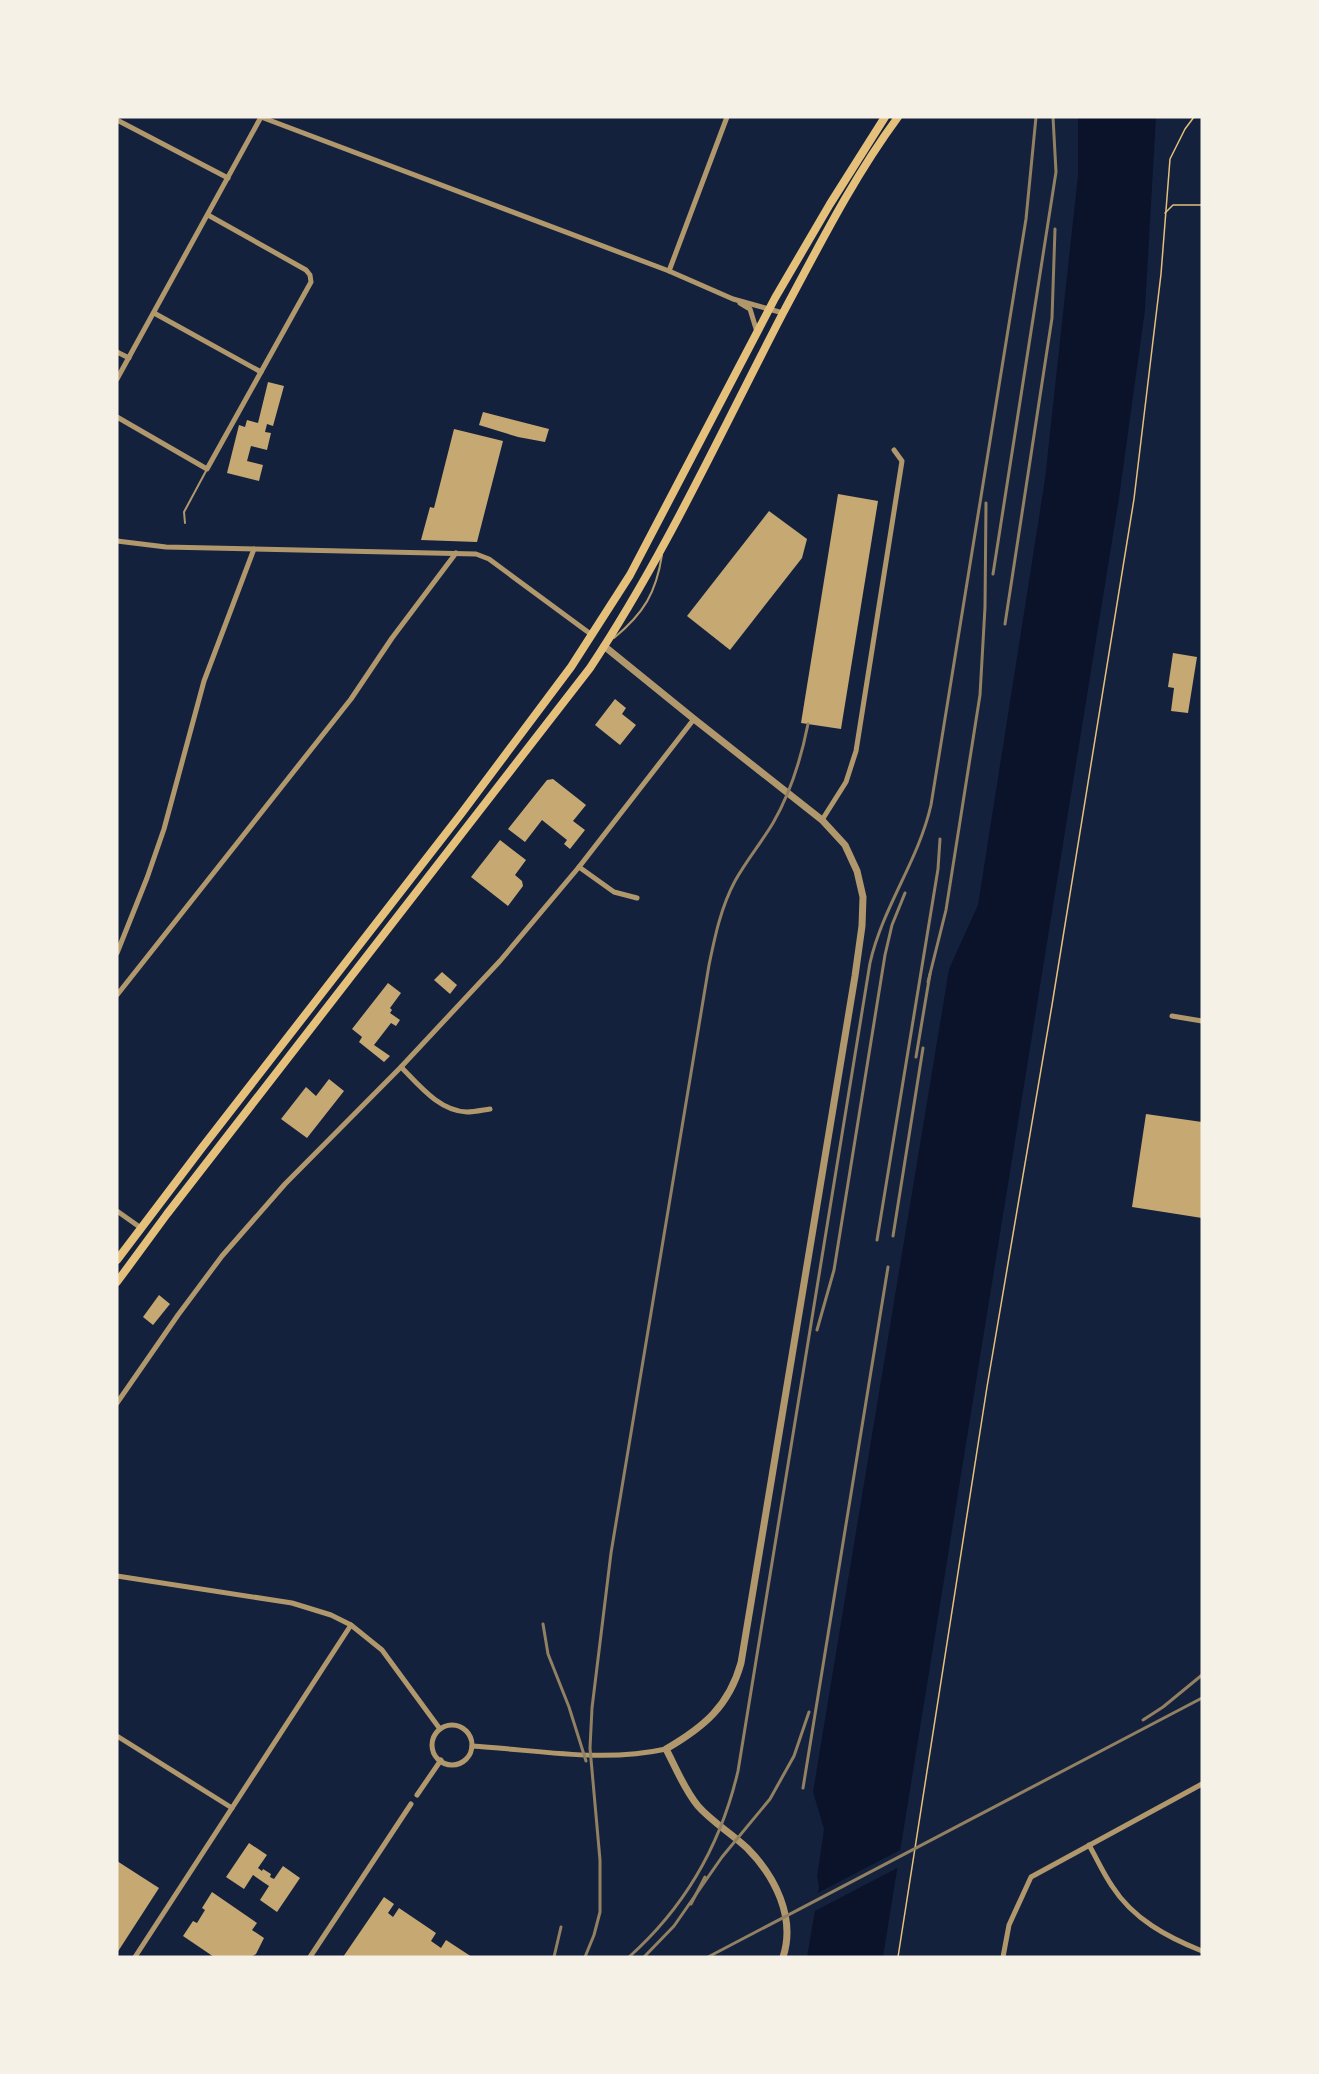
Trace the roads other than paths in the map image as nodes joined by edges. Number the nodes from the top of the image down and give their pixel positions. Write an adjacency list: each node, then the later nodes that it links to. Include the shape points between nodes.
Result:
1 (261, 117): 6 (street); 8 (street)
2 (727, 117): 8 (street)
3 (885, 117): 10 (main road)
4 (898, 117): 12 (main road, via 836,214)
5 (117, 120): 6 (street)
6 (228, 178): 7 (street)
7 (208, 215): 11 (street); 16 (street, via 310,275 311,282)
8 (669, 271): 9 (street)
9 (733, 299): 10 (street); 13 (street, via 750,309)
10 (769, 310): 12 (street); 13 (main road)
11 (154, 312): 15 (street); 16 (street)
12 (783, 313): 24 (main road)
13 (757, 332): 26 (main road, via 649,542)
14 (117, 352): 15 (street)
15 (129, 358): 17 (street)
16 (261, 372): 20 (street)
17 (117, 380)
18 (117, 417): 20 (street)
19 (894, 450): 29 (street, via 902,461 856,751 846,782)
20 (207, 469): 21 (lane, via 184,512)
21 (185, 523)
22 (117, 541): 23 (street, via 166,547)
23 (254, 549): 25 (street); 32 (street, via 212,656 164,829)
24 (662, 549): 27 (main road); 27 (lane, via 651,596 626,628)
25 (456, 553): 26 (street, via 489,559); 33 (street, via 351,699)
26 (592, 635): 27 (main road); 39 (main road, via 468,805)
27 (604, 646): 28 (street); 41 (main road)
28 (694, 719): 29 (street); 30 (street)
29 (822, 820): 48 (street, via 845,845 857,871 863,897 862,926 741,1663 736,1682 720,1707 701,1727)
30 (579, 867): 31 (street, via 614,892); 36 (street, via 500,961)
31 (636, 898)
32 (117, 953)
33 (117, 995)
34 (1172, 1016): 35 (street)
35 (1202, 1021)
36 (401, 1067): 37 (street, via 427,1094 447,1106 466,1112); 42 (street, via 285,1184 222,1256)
37 (490, 1110)
38 (117, 1211): 39 (street)
39 (141, 1228): 40 (main road)
40 (117, 1260)
41 (117, 1282)
42 (117, 1403)
43 (117, 1576): 44 (street, via 292,1603)
44 (351, 1625): 45 (street, via 390,1658); 53 (street)
45 (440, 1729): 47 (street, via 451,1725 461,1728 469,1735); 49 (street, via 432,1742)
46 (117, 1736): 53 (street)
47 (472, 1746): 48 (street, via 609,1756); 49 (street, via 460,1763)
48 (666, 1749): 58 (street, via 698,1805 752,1853 774,1884 787,1920)
49 (441, 1761): 51 (street)
50 (1202, 1784): 54 (street)
51 (417, 1795)
52 (411, 1804): 57 (street)
53 (232, 1808): 56 (street)
54 (1089, 1845): 55 (street, via 1113,1887 1135,1913 1168,1937); 59 (street, via 1031,1877 1009,1924)
55 (1202, 1951)
56 (135, 1957)
57 (310, 1957)
58 (783, 1957)
59 (1003, 1957)

